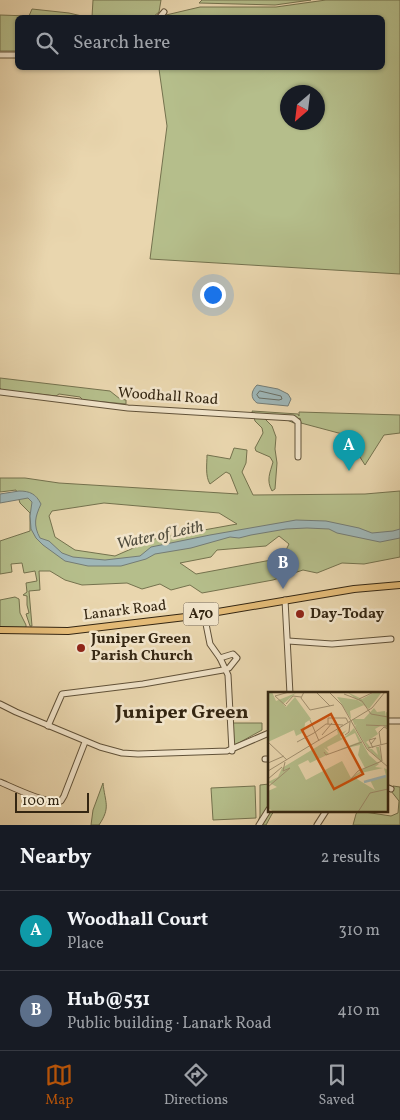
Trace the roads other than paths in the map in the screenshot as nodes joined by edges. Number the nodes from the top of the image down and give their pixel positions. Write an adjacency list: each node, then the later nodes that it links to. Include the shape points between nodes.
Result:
1 (164, 12): 2 (street)
2 (161, 15)
3 (0, 55): 4 (street)
4 (15, 55)
5 (0, 392): 6 (street, Woodhall Road, via 128,408 292,418 298,422)
6 (298, 457)
7 (400, 585): 8 (main road, Lanark Road / A70)
8 (285, 600): 9 (main road, Lanark Road / A70); 12 (street)
9 (204, 614): 10 (main road, Lanark Road / A70, via 68,631); 13 (street, via 210,644)
10 (0, 630)
11 (390, 639): 12 (street, via 332,644)
12 (288, 640): 15 (street)
13 (220, 658): 14 (street); 14 (street, via 236,656)
14 (226, 669): 17 (street, via 144,684 63,693); 20 (street)
15 (290, 692)
16 (0, 704): 17 (street)
17 (48, 726): 19 (street)
18 (268, 733): 20 (street)
19 (86, 742): 20 (street, via 130,754); 21 (street, via 61,801 41,798)
20 (232, 750)
21 (0, 782)
22 (268, 811): 24 (street)
23 (325, 812): 25 (street)
24 (259, 825)
25 (317, 825)

